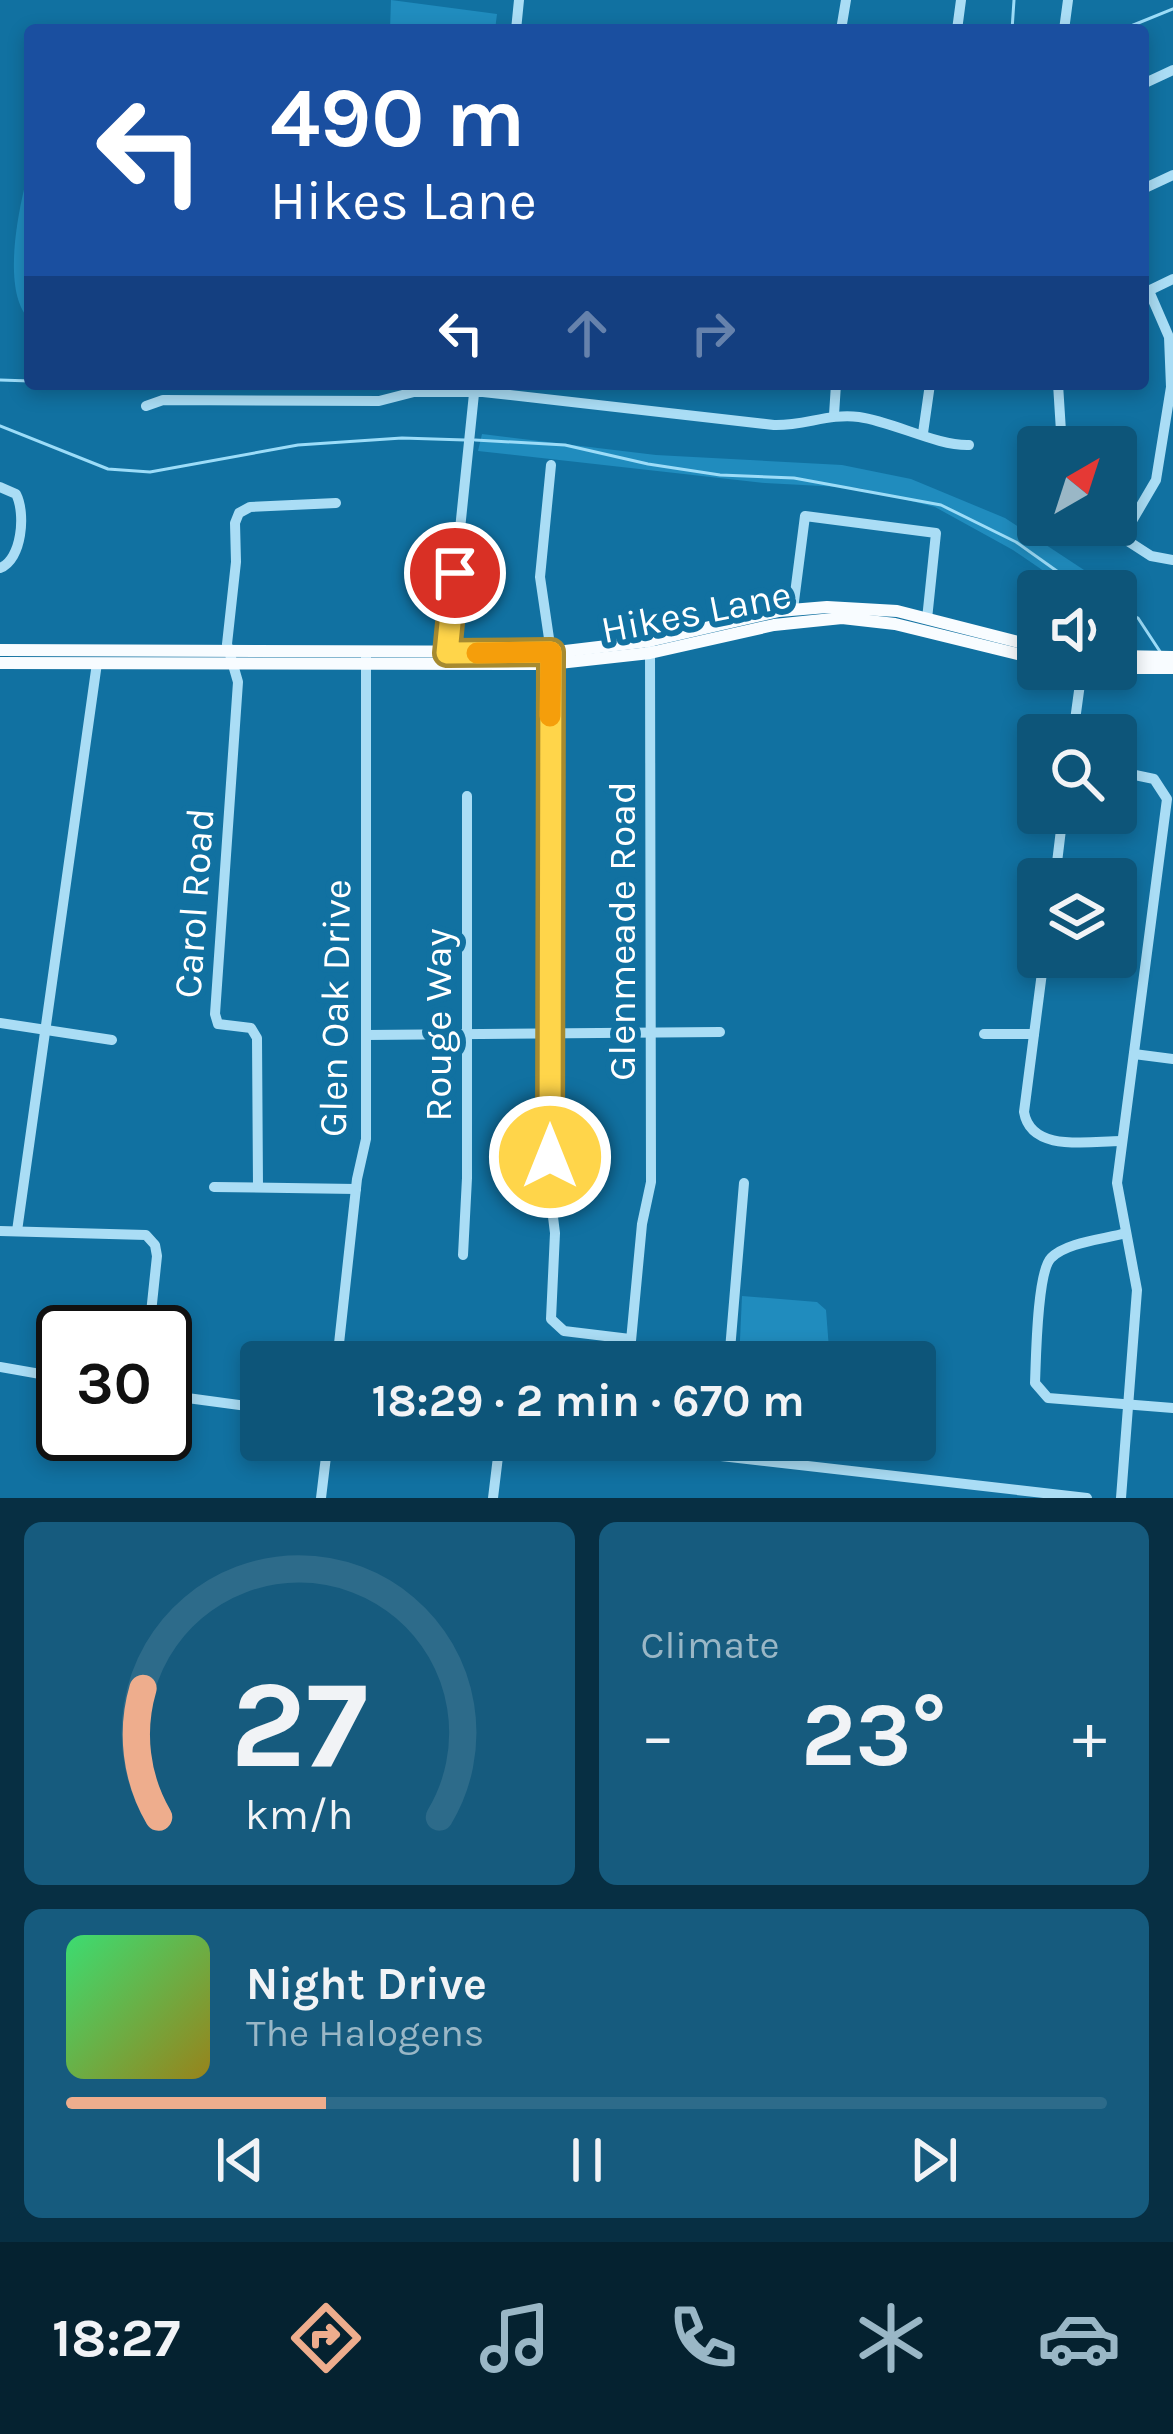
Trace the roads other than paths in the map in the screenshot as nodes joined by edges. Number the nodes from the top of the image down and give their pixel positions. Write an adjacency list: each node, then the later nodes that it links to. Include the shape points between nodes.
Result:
1 (1149, 298): 16 (street, via 1169,337 1171,387 1156,480)
2 (444, 390): 8 (street, via 379,401)
3 (474, 390): 31 (street)
4 (490, 390): 9 (street, via 774,425)
5 (836, 390): 9 (street)
6 (930, 390): 11 (street)
7 (1058, 390): 10 (street)
8 (146, 406)
9 (834, 415): 11 (street)
10 (1061, 426)
11 (923, 433): 12 (street)
12 (968, 446)
13 (551, 465): 29 (street, via 540,577)
14 (0, 487): 19 (street, via 21,504 16,556)
15 (335, 502): 28 (street, via 239,513)
16 (1137, 512)
17 (1135, 546): 18 (street)
18 (1173, 560)
19 (0, 568)
20 (794, 610): 21 (main road, Hikes Lane, via 875,608); 21 (street, via 805,516 936,533); 23 (main road, Hikes Lane)
21 (927, 620): 22 (main road, Hikes Lane)
22 (1017, 642)
23 (650, 647): 25 (main road, Hikes Lane, via 842,618); 29 (main road, Hikes Lane); 44 (street, Glenmeade Road)
24 (0, 650): 28 (main road, Hikes Lane)
25 (1017, 654)
26 (1137, 657): 27 (main road)
27 (1172, 657)
28 (232, 658): 30 (main road, Hikes Lane); 33 (main road, Hikes Lane); 54 (street, Carol Road, via 238,682 215,1014 218,1024 251,1028 257,1038)
29 (551, 658): 31 (main road, Hikes Lane); 43 (street)
30 (366, 659): 31 (main road, Hikes Lane); 47 (street, Glen Oak Drive)
31 (446, 659)
32 (0, 663): 33 (main road, Hikes Lane)
33 (97, 663): 40 (street)
34 (1137, 668): 35 (main road)
35 (1167, 669)
36 (1137, 775): 49 (street, via 1154,779 1166,799)
37 (467, 796): 42 (street, Rouge Way)
38 (1041, 978): 46 (street)
39 (0, 1023): 40 (street)
40 (46, 1030): 48 (street); 57 (street)
41 (720, 1032): 44 (street)
42 (467, 1034): 43 (street); 47 (street); 59 (street, Rouge Way)
43 (550, 1034): 44 (street); 61 (street, via 549,1314 564,1331)
44 (650, 1034): 61 (street, Glenmeade Road, via 651,1192)
45 (984, 1034): 46 (street)
46 (1034, 1034): 51 (street, via 1029,1128 1046,1139)
47 (366, 1035): 55 (street, Glen Oak Drive, via 366,1139)
48 (112, 1040)
49 (1133, 1054): 50 (street); 51 (street)
50 (1173, 1059)
51 (1121, 1141): 58 (street, via 1117,1194)
52 (745, 1183): 63 (street)
53 (214, 1187): 54 (street)
54 (258, 1187): 55 (street)
55 (356, 1189): 62 (street, Glen Oak Drive)
56 (0, 1231): 57 (street)
57 (17, 1231): 60 (street, via 152,1239)
58 (1126, 1233): 68 (street, via 1137,1290); 68 (street, via 1049,1260 1035,1378 1048,1398)
59 (464, 1255)
60 (152, 1305)
61 (630, 1339)
62 (339, 1341)
63 (731, 1341)
64 (0, 1367): 65 (street)
65 (36, 1373)
66 (192, 1399): 67 (street)
67 (240, 1405)
68 (1128, 1405): 69 (street); 76 (street)
69 (1173, 1408)
70 (325, 1461): 73 (street)
71 (497, 1461): 74 (street)
72 (811, 1461): 75 (street)
73 (321, 1498)
74 (493, 1498)
75 (1087, 1498)
76 (1121, 1498)

